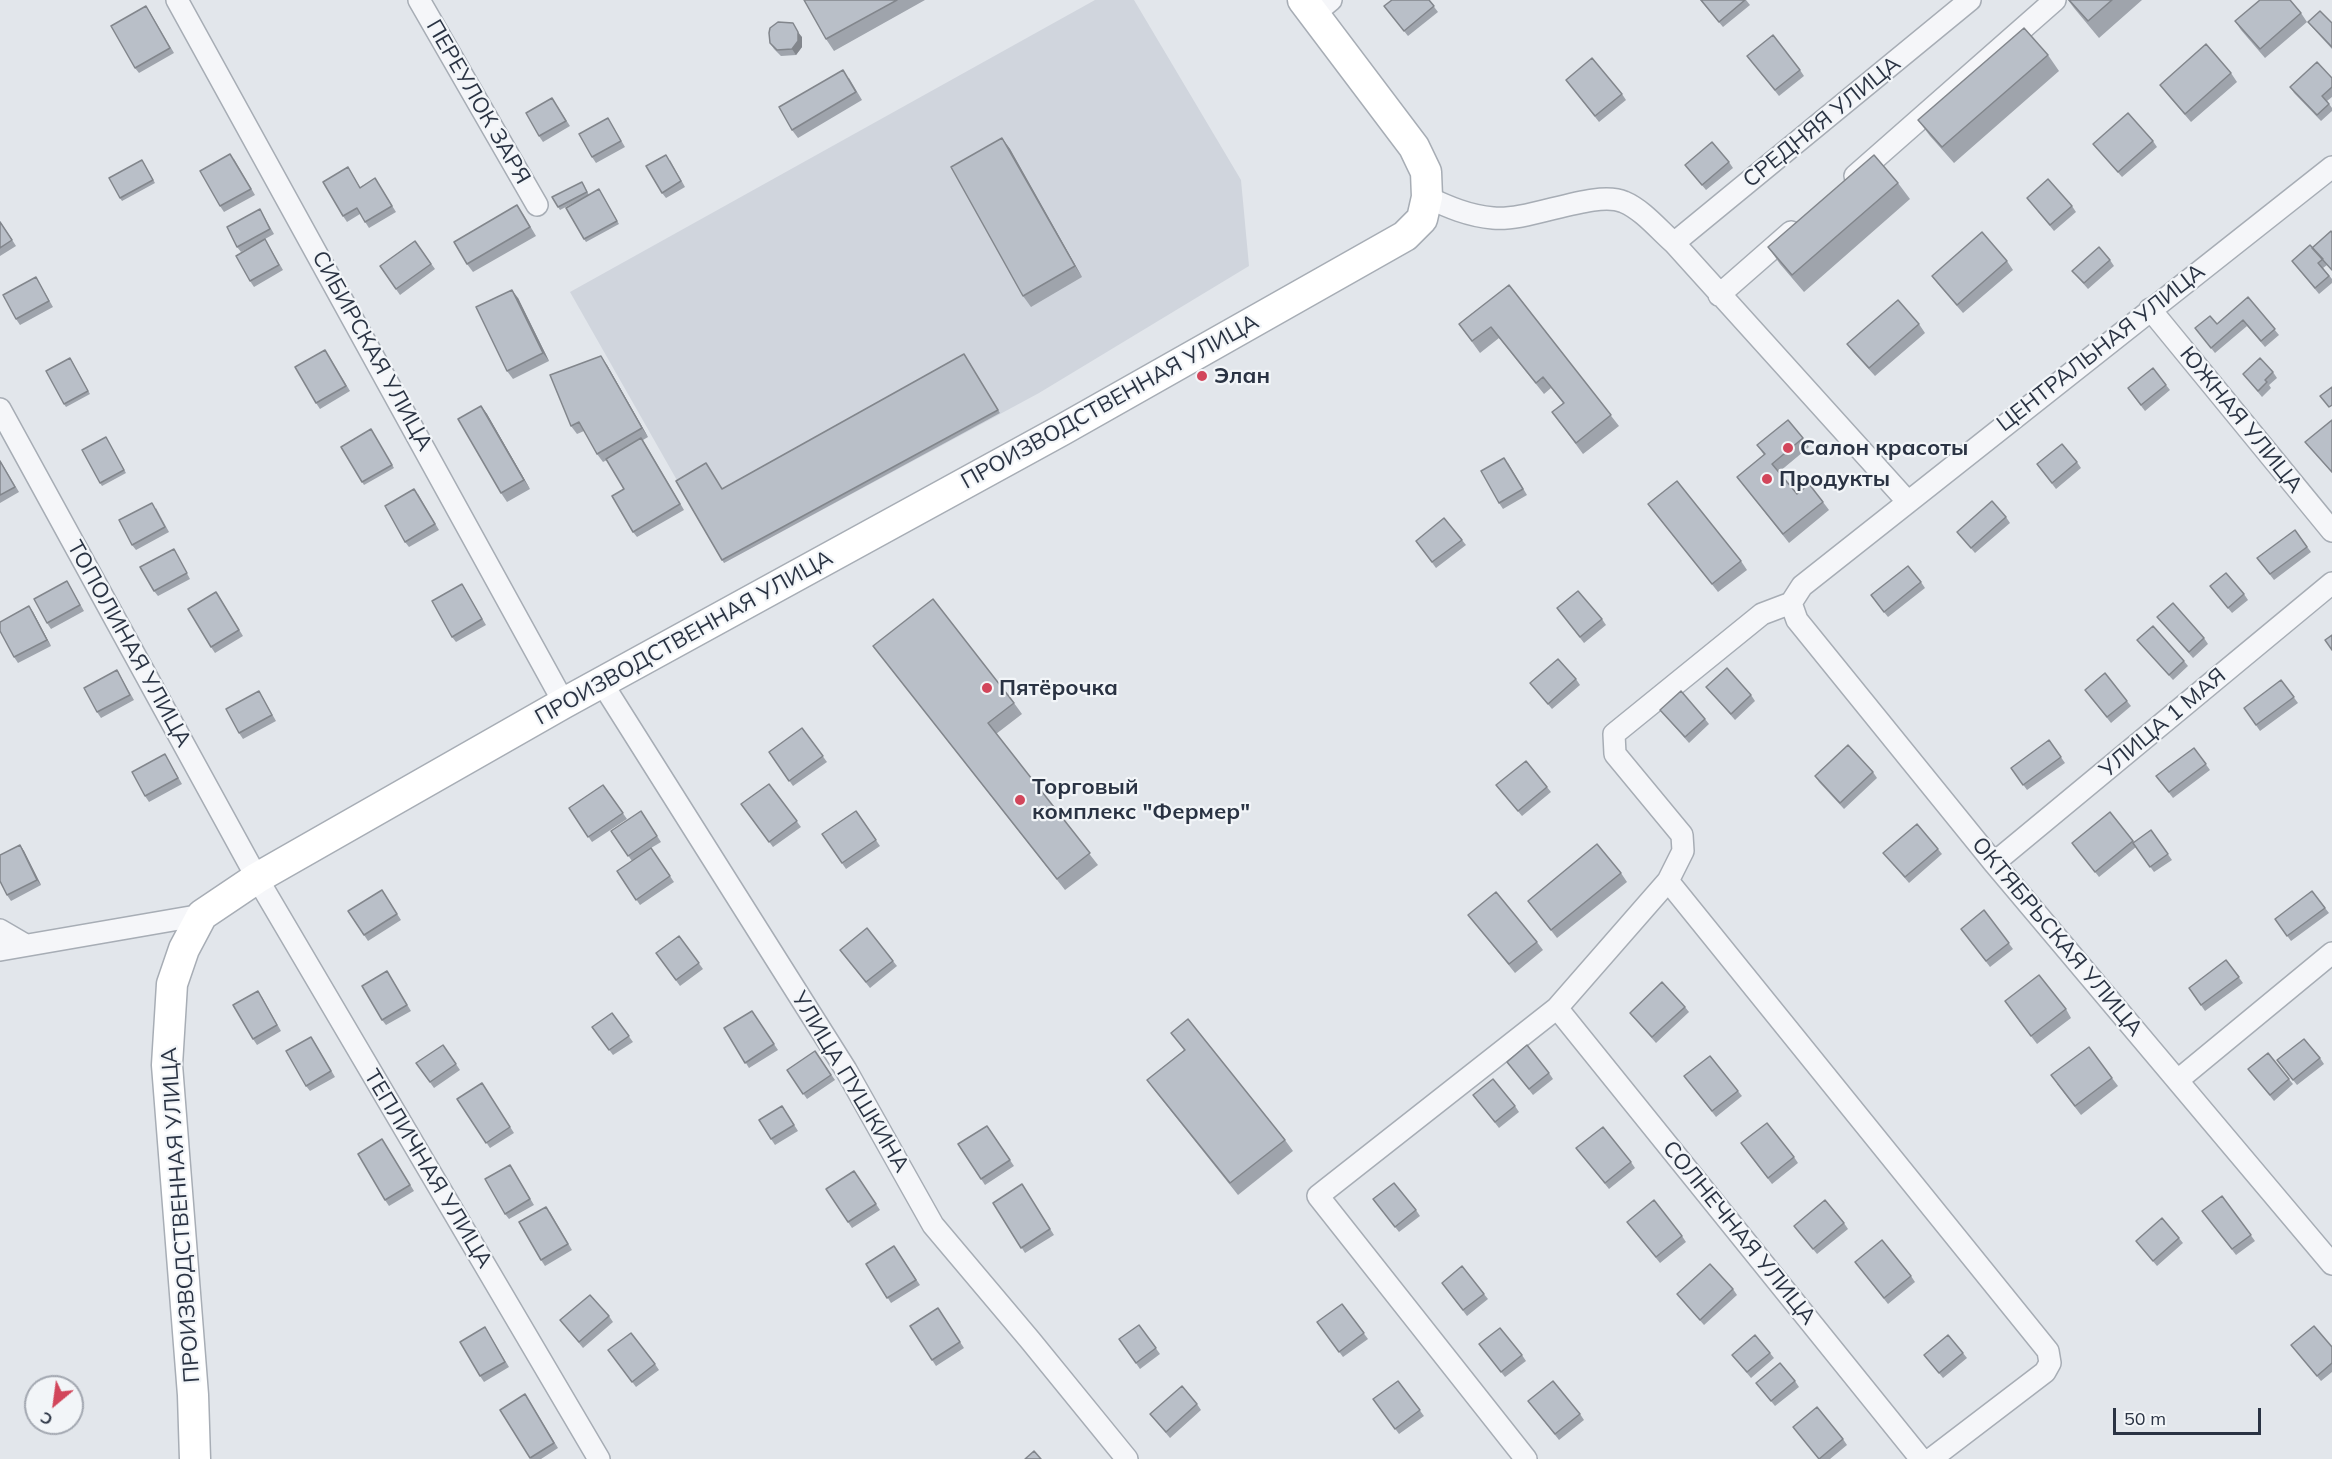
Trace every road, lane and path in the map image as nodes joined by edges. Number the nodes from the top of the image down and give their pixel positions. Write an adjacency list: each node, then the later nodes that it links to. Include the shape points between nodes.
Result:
1 (177, 0): 20 (street, СИБИРСКАЯ УЛИЦА)
2 (419, 0): 9 (street, ПЕРЕУЛОК ЗАРЯ)
3 (1970, 0): 11 (street, СРЕДНЯЯ УЛИЦА)
4 (2055, 0): 7 (street)
5 (1316, 5): 8 (street, ПРОИЗВОДСТВЕННАЯ УЛИЦА, via 1414,147 1426,172)
6 (2332, 167): 13 (street, ЦЕНТРАЛЬНАЯ УЛИЦА)
7 (1841, 188)
8 (1427, 197): 11 (street, via 1458,211 1494,218 1548,211 1604,197 1624,202); 19 (street, ПРОИЗВОДСТВЕННАЯ УЛИЦА, via 1422,219 1405,236)
9 (537, 205)
10 (1806, 218): 12 (street)
11 (1674, 243): 12 (street)
12 (1719, 295): 15 (street)
13 (2150, 309): 15 (street, ЦЕНТРАЛЬНАЯ УЛИЦА); 16 (street, ЮЖНАЯ УЛИЦА)
14 (0, 409): 22 (street, ТОПОЛИНАЯ УЛИЦА)
15 (1908, 502): 18 (street, ЦЕНТРАЛЬНАЯ УЛИЦА, via 1802,586)
16 (2332, 531)
17 (2332, 583): 21 (street, УЛИЦА 1 МАЯ)
18 (1791, 603): 21 (street, ОКТЯБРЬСКАЯ УЛИЦА, via 1797,620); 23 (street, via 1762,614 1614,734 1615,754 1682,835 1683,851)
19 (602, 683): 20 (street, ПРОИЗВОДСТВЕННАЯ УЛИЦА); 34 (street, УЛИЦА ПУШКИНА, via 846,1070 933,1225)
20 (564, 704): 22 (street, ПРОИЗВОДСТВЕННАЯ УЛИЦА)
21 (1994, 863): 30 (street, ОКТЯБРЬСКАЯ УЛИЦА)
22 (257, 878): 24 (street, ПРОИЗВОДСТВЕННАЯ УЛИЦА); 33 (street, ТЕПЛИЧНАЯ УЛИЦА)
23 (1668, 881): 29 (street); 37 (street, via 2048,1351 2050,1363 2045,1372)
24 (202, 915): 26 (street); 32 (street, ПРОИЗВОДСТВЕННАЯ УЛИЦА, via 183,949 172,984 167,1065)
25 (0, 930): 26 (street)
26 (24, 944): 27 (street)
27 (0, 950)
28 (2332, 953): 30 (street)
29 (1557, 1008): 35 (street, via 1318,1196); 36 (street, СОЛНЕЧНАЯ УЛИЦА)
30 (2178, 1080): 31 (street, ОКТЯБРЬСКАЯ УЛИЦА)
31 (2332, 1264)
32 (195, 1459)
33 (599, 1459)
34 (1127, 1459)
35 (1526, 1459)
36 (1921, 1459)
37 (1931, 1459)

